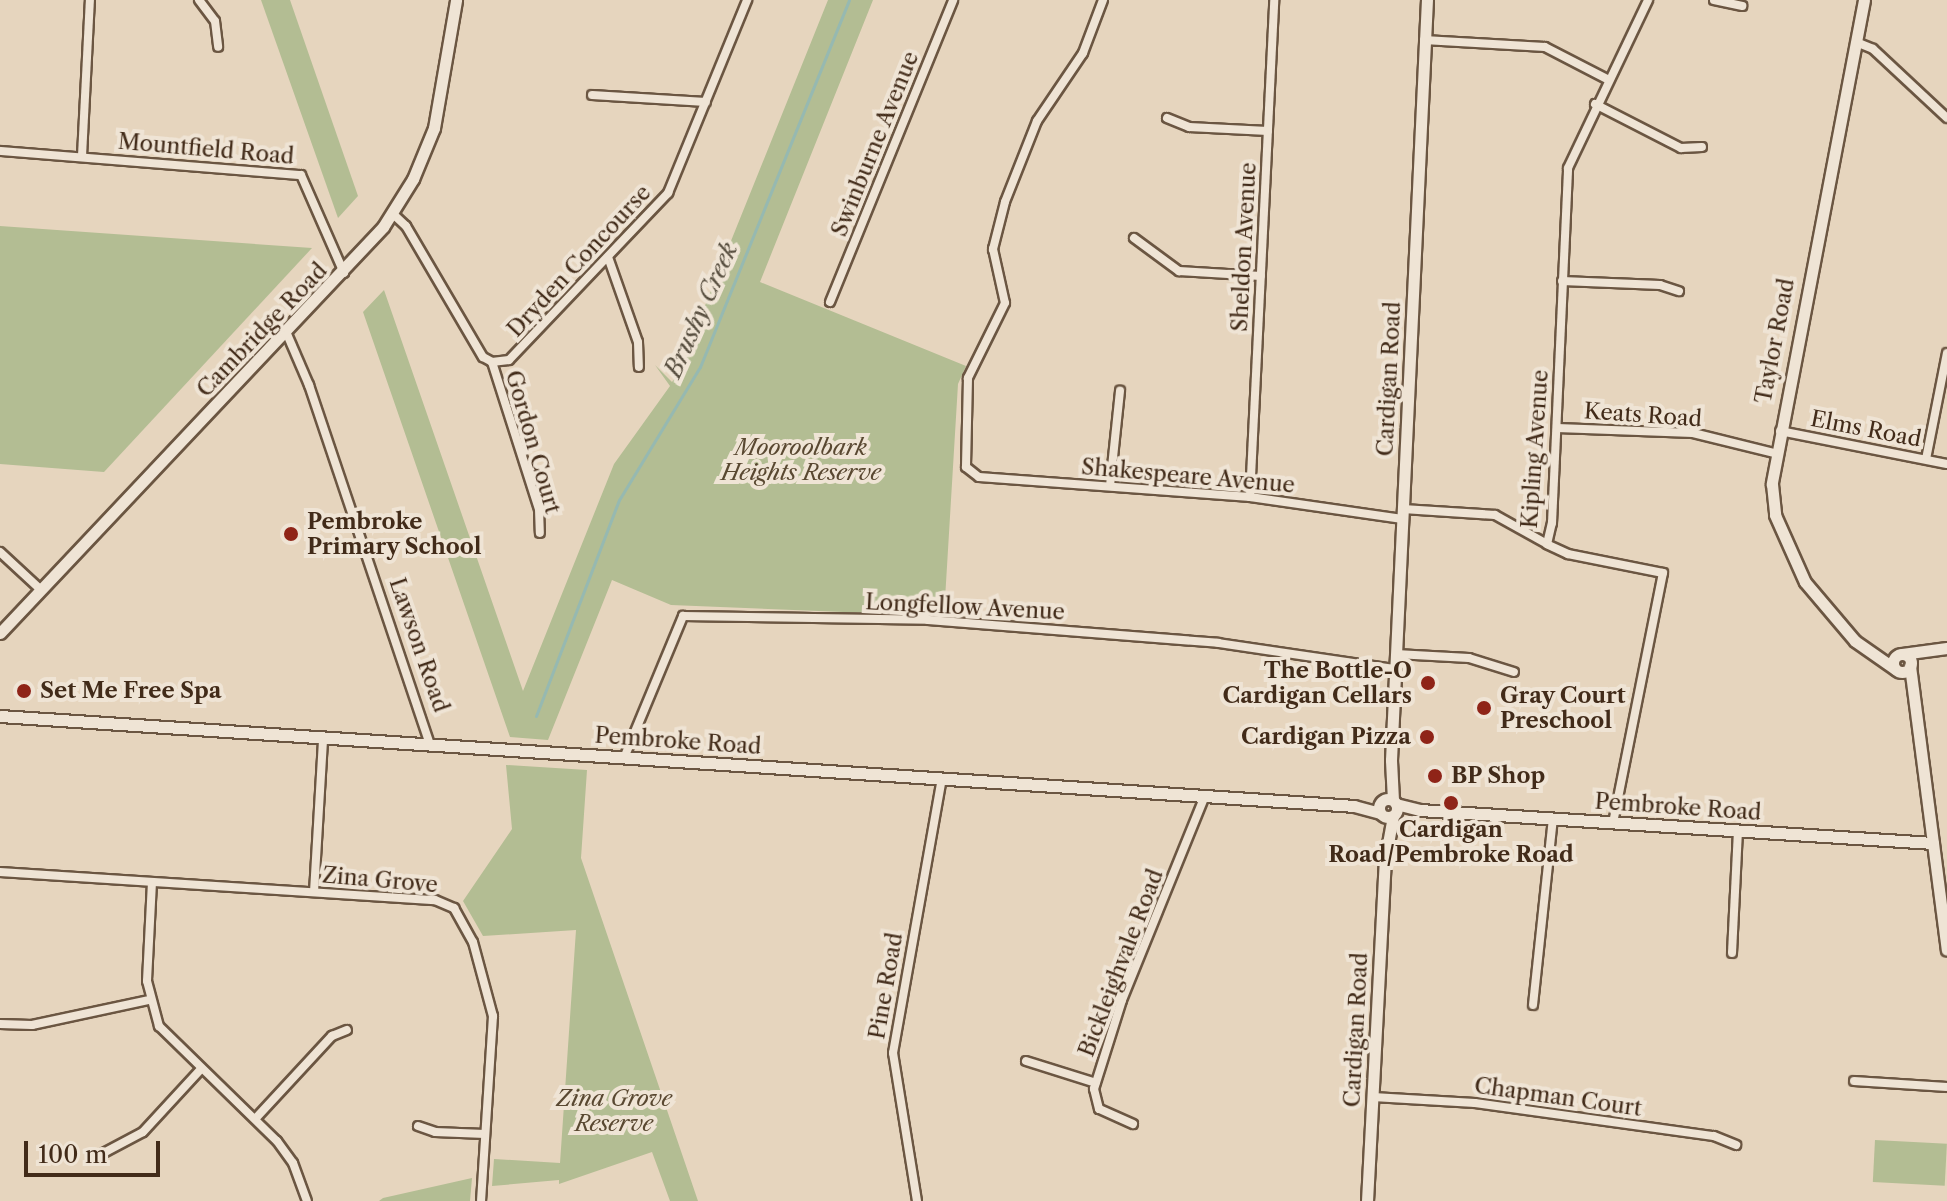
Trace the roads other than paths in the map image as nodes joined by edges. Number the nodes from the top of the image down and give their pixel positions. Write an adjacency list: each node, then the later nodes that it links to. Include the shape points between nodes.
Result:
1 (90, 0): 25 (street)
2 (199, 0): 15 (street, via 215,21)
3 (456, 0): 26 (street, Cambridge Road, via 434,128)
4 (747, 0): 18 (street, Dryden Concourse)
5 (953, 0): 33 (street, Swinburne Avenue)
6 (1103, 0): 44 (street, Shakespeare Avenue, via 1083,53 1037,121 1005,202 993,249 1005,303 966,391 964,454 970,475)
7 (1274, 0): 22 (street, Sheldon Avenue)
8 (1427, 0): 13 (street, Cardigan Road)
9 (1648, 0): 16 (street, Kipling Avenue)
10 (1714, 0): 12 (street)
11 (1864, 0): 14 (street, Taylor Road)
12 (1742, 6)
13 (1424, 40): 16 (street, via 1545,47); 46 (street, Cardigan Road)
14 (1856, 42): 21 (street, via 1873,49); 40 (street, Taylor Road)
15 (218, 47)
16 (1607, 79): 19 (street, Kipling Avenue)
17 (592, 95): 18 (street)
18 (706, 102): 28 (street, Dryden Concourse, via 668,193)
19 (1595, 104): 23 (street, via 1681,148); 31 (street, Kipling Avenue, via 1568,168)
20 (1167, 118): 22 (street, via 1189,127)
21 (1947, 118)
22 (1268, 131): 30 (street, Sheldon Avenue)
23 (1702, 147)
24 (0, 151): 25 (street, Mountfield Road)
25 (82, 156): 29 (street, Mountfield Road, via 301,175)
26 (392, 213): 29 (street, Cambridge Road); 36 (street, via 406,226 480,352)
27 (1134, 238): 30 (street, via 1179,271)
28 (608, 257): 36 (street, Dryden Concourse, via 514,356); 37 (street, via 638,342)
29 (344, 273): 34 (street, Cambridge Road)
30 (1261, 276): 45 (street, Sheldon Avenue)
31 (1562, 281): 32 (street, via 1660,285); 39 (street, Kipling Avenue)
32 (1679, 291)
33 (830, 302)
34 (287, 334): 50 (street, Cambridge Road); 59 (street, Lawson Road)
35 (1947, 353): 42 (street)
36 (492, 362): 47 (street, Gordon Court, via 539,509)
37 (639, 367)
38 (1120, 391): 44 (street)
39 (1557, 428): 41 (street, Keats Road, via 1693,433); 48 (street, Kipling Avenue)
40 (1779, 431): 41 (street, Taylor Road); 42 (street, Elms Road)
41 (1774, 453): 54 (street, Taylor Road, via 1775,515 1787,548 1827,610 1877,658)
42 (1926, 459): 43 (street, Elms Road)
43 (1947, 464)
44 (1110, 486): 45 (street, Shakespeare Avenue)
45 (1250, 497): 46 (street, Shakespeare Avenue)
46 (1402, 514): 48 (street, Shakespeare Avenue, via 1495,515); 53 (street, Cardigan Road)
47 (540, 533)
48 (1547, 544): 65 (street, Kipling Avenue, via 1568,554 1663,573)
49 (0, 552): 50 (street)
50 (41, 590): 51 (street, Cambridge Road)
51 (0, 633)
52 (1947, 648): 54 (street)
53 (1396, 654): 55 (street, Cardigan Road); 56 (street, via 1469,658)
54 (1905, 662): 67 (street, Taylor Road)
55 (1395, 669): 60 (street, Longfellow Avenue, via 1218,643 928,620 683,616); 63 (street, Cardigan Road)
56 (1514, 672)
57 (0, 716): 58 (street, Pembroke Road)
58 (323, 740): 59 (street, Pembroke Road); 70 (street)
59 (430, 744): 60 (street, Pembroke Road)
60 (624, 758): 61 (street, Pembroke Road)
61 (942, 778): 62 (street, Pembroke Road); 91 (street, Pine Road, via 893,1053)
62 (1205, 796): 63 (street, Pembroke Road); 80 (street, Bickleighvale Road, via 1122,1000)
63 (1388, 808): 64 (street, Pembroke Road); 82 (street, Cardigan Road)
64 (1553, 819): 65 (street, Pembroke Road); 74 (street)
65 (1613, 823): 66 (street, Pembroke Road)
66 (1738, 831): 67 (street, Pembroke Road); 72 (street)
67 (1933, 843): 71 (street, Taylor Road)
68 (0, 872): 69 (street, Zina Grove)
69 (152, 882): 70 (street, Zina Grove); 73 (street)
70 (314, 892): 86 (street, Zina Grove, via 435,900 460,913 493,1016)
71 (1947, 950)
72 (1732, 953)
73 (149, 1000): 75 (street, via 32,1025); 78 (street, via 168,1039)
74 (1533, 1005)
75 (0, 1024)
76 (347, 1030): 83 (street, via 332,1036)
77 (1026, 1061): 80 (street)
78 (200, 1070): 83 (street); 88 (street, via 143,1132)
79 (1854, 1081): 81 (street)
80 (1096, 1083): 84 (street, Bickleighvale Road, via 1093,1099 1099,1109)
81 (1947, 1087)
82 (1373, 1097): 87 (street, Chapman Court, via 1475,1103 1714,1136); 92 (street, Cardigan Road)
83 (256, 1118): 89 (street, via 293,1163)
84 (1133, 1124)
85 (418, 1126): 86 (street)
86 (485, 1134): 90 (street, Zina Grove)
87 (1736, 1145)
88 (94, 1158)
89 (307, 1201)
90 (481, 1201)
91 (917, 1201)
92 (1367, 1201)

